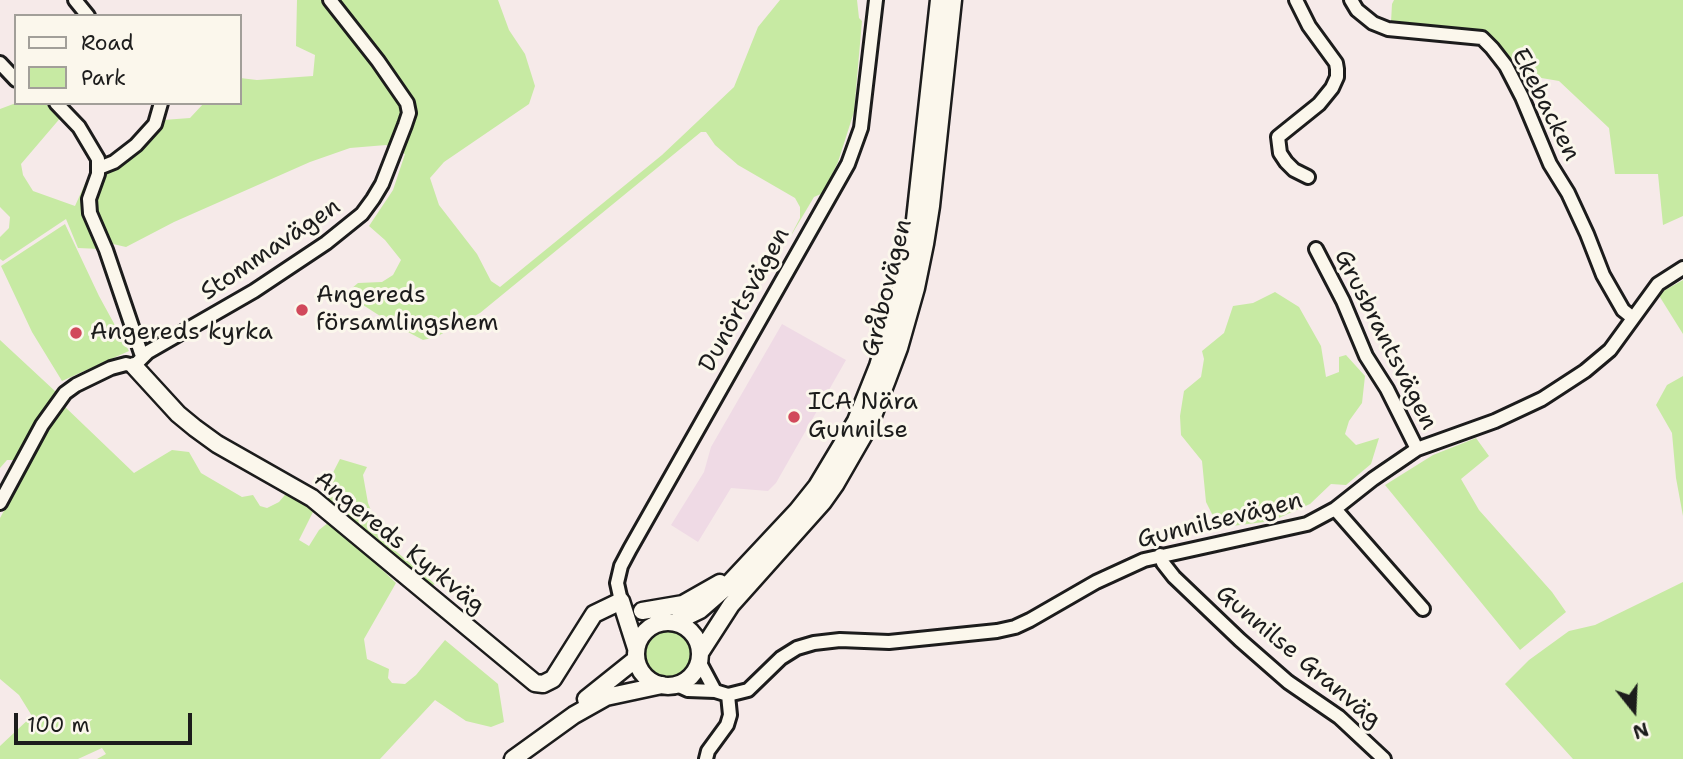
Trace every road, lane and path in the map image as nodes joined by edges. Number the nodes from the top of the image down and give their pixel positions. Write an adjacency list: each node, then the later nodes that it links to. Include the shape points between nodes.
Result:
1 (75, 0): 8 (street)
2 (330, 0): 18 (street, Stommavägen, via 407,103 405,125 382,184 362,214 326,243)
3 (876, 0): 24 (street, Dunörtsvägen, via 860,128 848,164 621,566 617,583)
4 (939, 0): 23 (main road, Gråbovägen, via 914,229 878,366 856,421 817,486)
5 (953, 0): 30 (main road, Gråbovägen, via 925,244 887,380 858,447 829,493 731,605)
6 (1296, 0): 14 (street, via 1337,69 1332,88 1319,104 1278,137 1286,162)
7 (1351, 0): 17 (street, Ekebacken, via 1373,23 1388,29 1474,36 1492,48 1522,97 1603,275 1623,310)
8 (86, 14)
9 (0, 63): 10 (street)
10 (14, 78)
11 (58, 105): 13 (street, via 92,146)
12 (160, 105): 13 (street, via 155,124 136,145)
13 (99, 168): 18 (street, via 89,199 90,212 106,250)
14 (1308, 177)
15 (1316, 249): 19 (street, Grusbrantsvägen, via 1366,356)
16 (1683, 268): 17 (street, Gunnilsevägen, via 1658,284)
17 (1633, 318): 19 (street, Gunnilsevägen, via 1610,350 1542,399)
18 (138, 361): 20 (street, via 111,368 65,393 42,425); 24 (main road, Angereds Kyrkväg, via 177,414 217,444 312,498 535,682 553,679 594,614)
19 (1417, 449): 21 (street, Gunnilsevägen)
20 (0, 503)
21 (1335, 509): 22 (street, Gunnilsevägen, via 1307,524); 25 (street)
22 (1160, 555): 33 (street, Gunnilsevägen, via 1096,582 1015,627 889,642 814,643 781,658 748,690); 37 (street, Gunnilse Granväg, via 1174,577 1240,640 1288,682 1339,717)
23 (735, 577): 26 (main road, via 683,604); 27 (main road, Gråbovägen, via 700,610)
24 (622, 604): 26 (main road); 29 (main road, Dunörtsvägen)
25 (1423, 609)
26 (642, 611): 28 (main road)
27 (675, 622): 28 (main road); 30 (main road, via 696,638)
28 (658, 623): 29 (main road, via 641,635)
29 (636, 654): 31 (main road, via 642,673 654,683); 34 (main road, via 612,680)
30 (700, 657): 31 (main road, via 691,676); 32 (street)
31 (669, 685): 32 (street); 35 (main road, via 606,697)
32 (715, 691): 33 (street)
33 (728, 695): 36 (street, via 727,725)
34 (506, 759)
35 (513, 759)
36 (706, 759)
37 (1384, 759)

